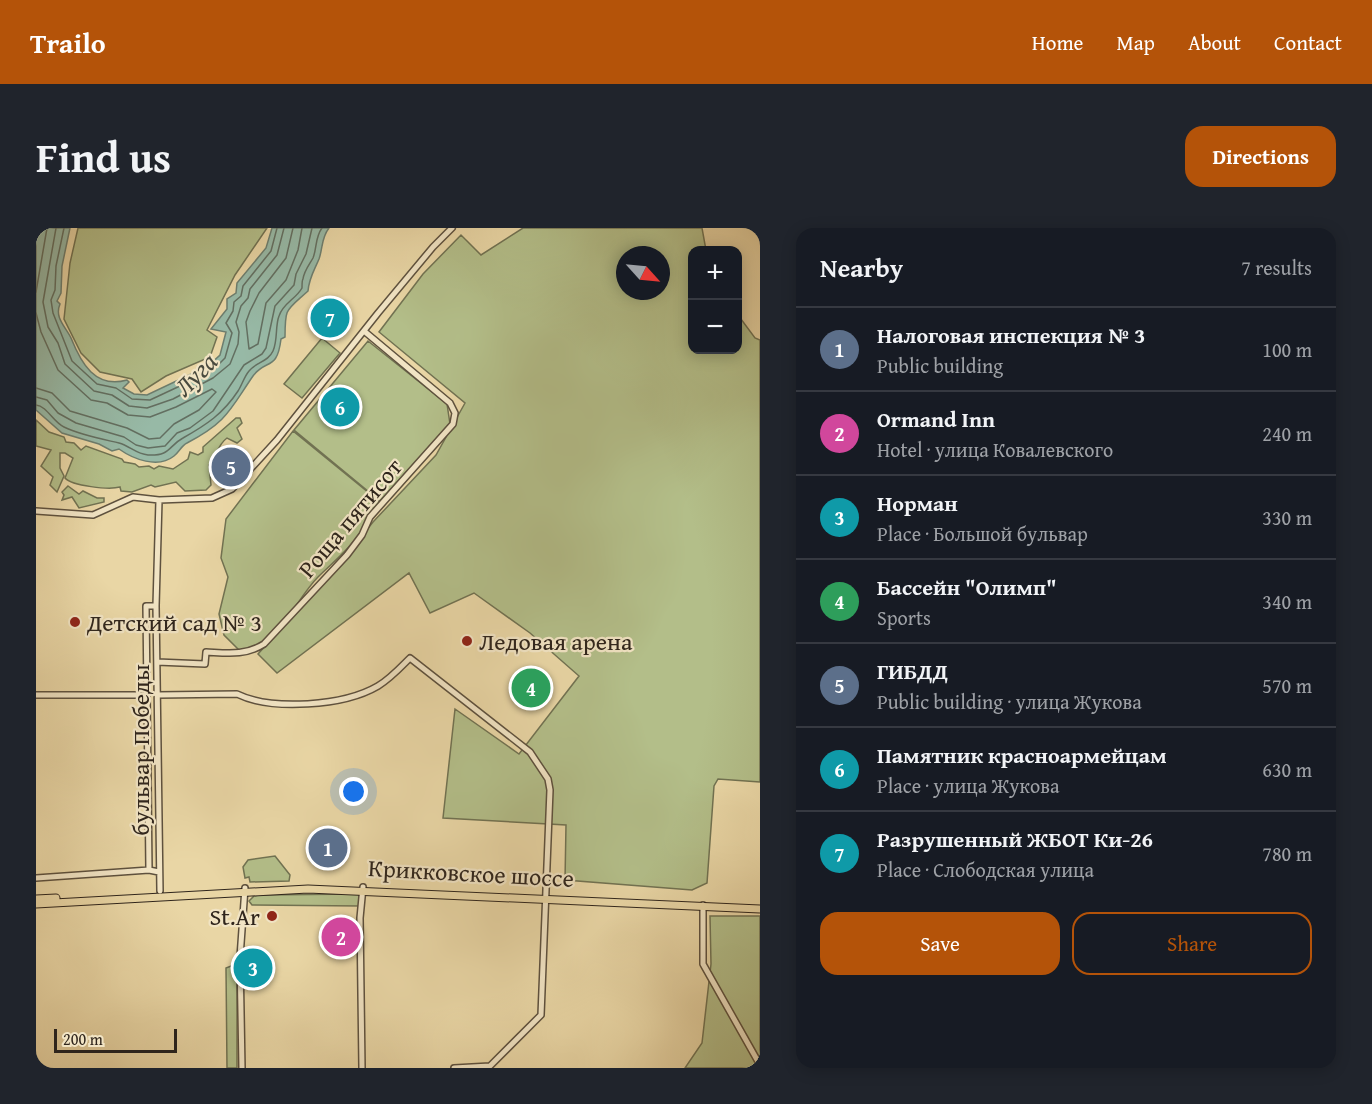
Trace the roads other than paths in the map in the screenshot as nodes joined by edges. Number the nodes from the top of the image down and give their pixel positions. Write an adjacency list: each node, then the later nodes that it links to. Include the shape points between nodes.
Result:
1 (452, 228): 2 (street)
2 (364, 331): 3 (street, via 257,464 232,489 212,498); 6 (street, Роща пятисот, via 450,403 455,413 453,424 370,517 347,555 264,644 252,652 206,652 205,664)
3 (159, 500): 4 (street, via 133,498 93,515); 5 (street, бульвар Победы)
4 (36, 512)
5 (156, 606): 6 (street, бульвар Победы); 8 (street, via 146,606)
6 (157, 662): 9 (street, бульвар Победы)
7 (36, 695): 8 (street)
8 (147, 695): 10 (street)
9 (158, 695): 11 (street, бульвар Победы); 16 (street, via 237,694 268,701 330,702 378,686 410,658 530,752 548,779)
10 (149, 870): 11 (street); 12 (street)
11 (159, 872): 15 (street, бульвар Победы)
12 (36, 878)
13 (363, 889): 14 (main road, Крикковское шоссе, via 308,885); 16 (main road, Крикковское шоссе); 23 (street)
14 (245, 890): 15 (main road, Крикковское шоссе); 18 (main road); 22 (street, via 240,957)
15 (160, 891): 17 (main road, Крикковское шоссе)
16 (545, 897): 19 (main road, Крикковское шоссе); 24 (street, via 541,1015 490,1066)
17 (36, 899)
18 (36, 904)
19 (703, 906): 20 (main road, Крикковское шоссе); 21 (street, via 703,964)
20 (760, 908)
21 (760, 1065)
22 (242, 1068)
23 (362, 1068)
24 (454, 1068)

